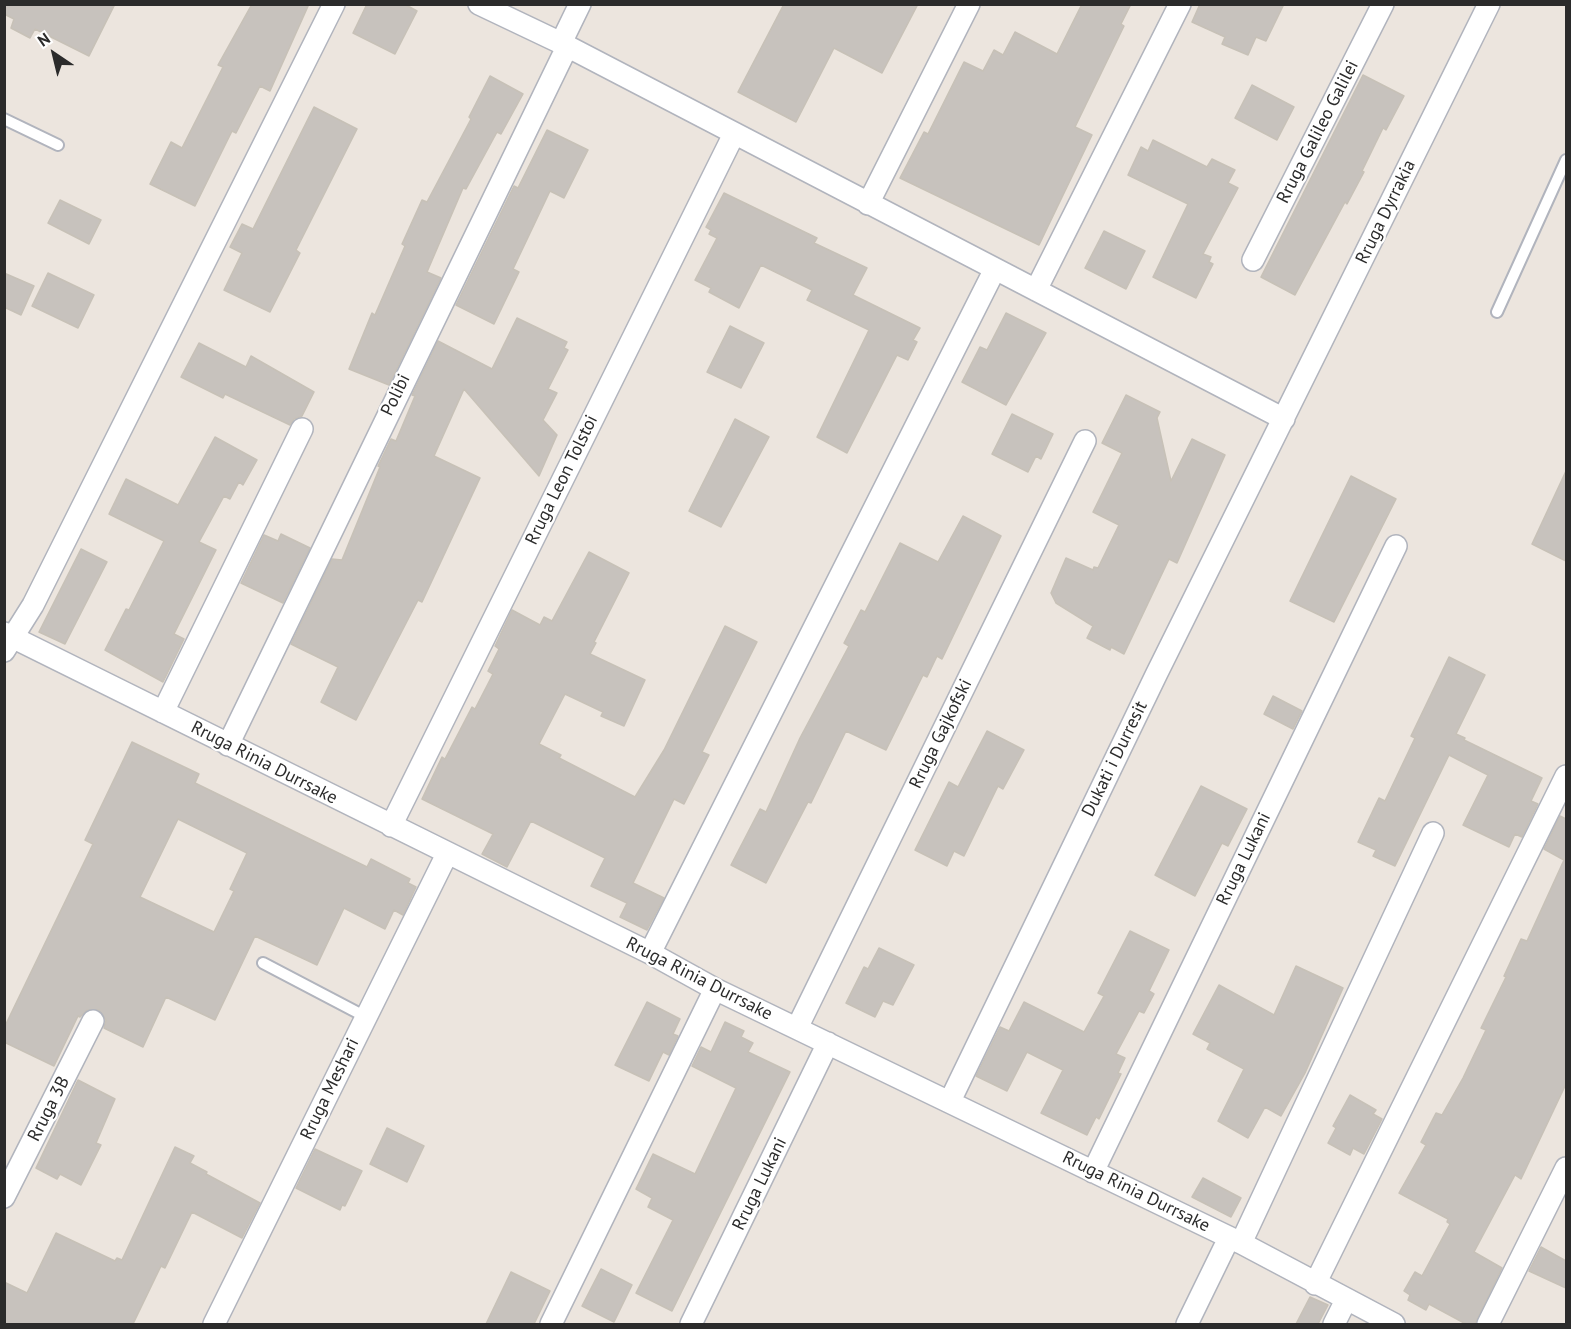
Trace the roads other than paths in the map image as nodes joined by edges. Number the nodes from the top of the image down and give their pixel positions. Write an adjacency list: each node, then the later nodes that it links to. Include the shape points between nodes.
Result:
1 (334, 4): 22 (street, via 33,605)
2 (479, 4): 8 (street)
3 (579, 4): 8 (street, Polibi)
4 (969, 4): 13 (street)
5 (1180, 4): 16 (street)
6 (1383, 4): 14 (street, Rruga Galileo Galilei)
7 (1489, 4): 18 (street, Rruga Dyrrakia)
8 (564, 45): 10 (street); 24 (street, Polibi)
9 (4, 119): 11 (lane)
10 (734, 134): 13 (street); 26 (street, Rruga Leon Tolstoi)
11 (58, 145)
12 (1566, 160): 17 (lane)
13 (868, 204): 15 (street)
14 (1253, 260)
15 (995, 269): 16 (street); 29 (street)
16 (1036, 290): 18 (street)
17 (1497, 312)
18 (1284, 419): 36 (street, Dukati i Durresit)
19 (302, 429): 23 (street)
20 (1085, 441): 34 (street, Rruga Gajkofski)
21 (1396, 546): 38 (street, Rruga Lukani)
22 (7, 640): 23 (street, Rruga Rinia Durrsake)
23 (163, 712): 24 (street, Rruga Rinia Durrsake)
24 (228, 745): 26 (street, Rruga Rinia Durrsake)
25 (1566, 776): 41 (street)
26 (391, 826): 28 (street, Rruga Rinia Durrsake)
27 (1433, 832): 40 (street)
28 (447, 854): 29 (street, Rruga Rinia Durrsake); 32 (street, Rruga Meshari)
29 (650, 953): 31 (street, Rruga Rinia Durrsake)
30 (262, 963): 32 (lane)
31 (715, 989): 34 (street, Rruga Rinia Durrsake); 44 (street)
32 (366, 1017): 43 (street, Rruga Meshari)
33 (93, 1021): 39 (street, Rruga 3B)
34 (796, 1028): 35 (street, Rruga Rinia Durrsake)
35 (828, 1043): 36 (street, Rruga Rinia Durrsake); 45 (street, Rruga Lukani)
36 (950, 1101): 38 (street, Rruga Rinia Durrsake)
37 (1566, 1168): 49 (street)
38 (1093, 1172): 40 (street, Rruga Rinia Durrsake)
39 (4, 1197)
40 (1235, 1241): 41 (street, Rruga Rinia Durrsake); 46 (street)
41 (1315, 1284): 42 (street, Rruga Rinia Durrsake)
42 (1346, 1300): 47 (street); 48 (street, Rruga Rinia Durrsake)
43 (214, 1324)
44 (551, 1324)
45 (691, 1324)
46 (1187, 1324)
47 (1334, 1324)
48 (1394, 1324)
49 (1488, 1324)

